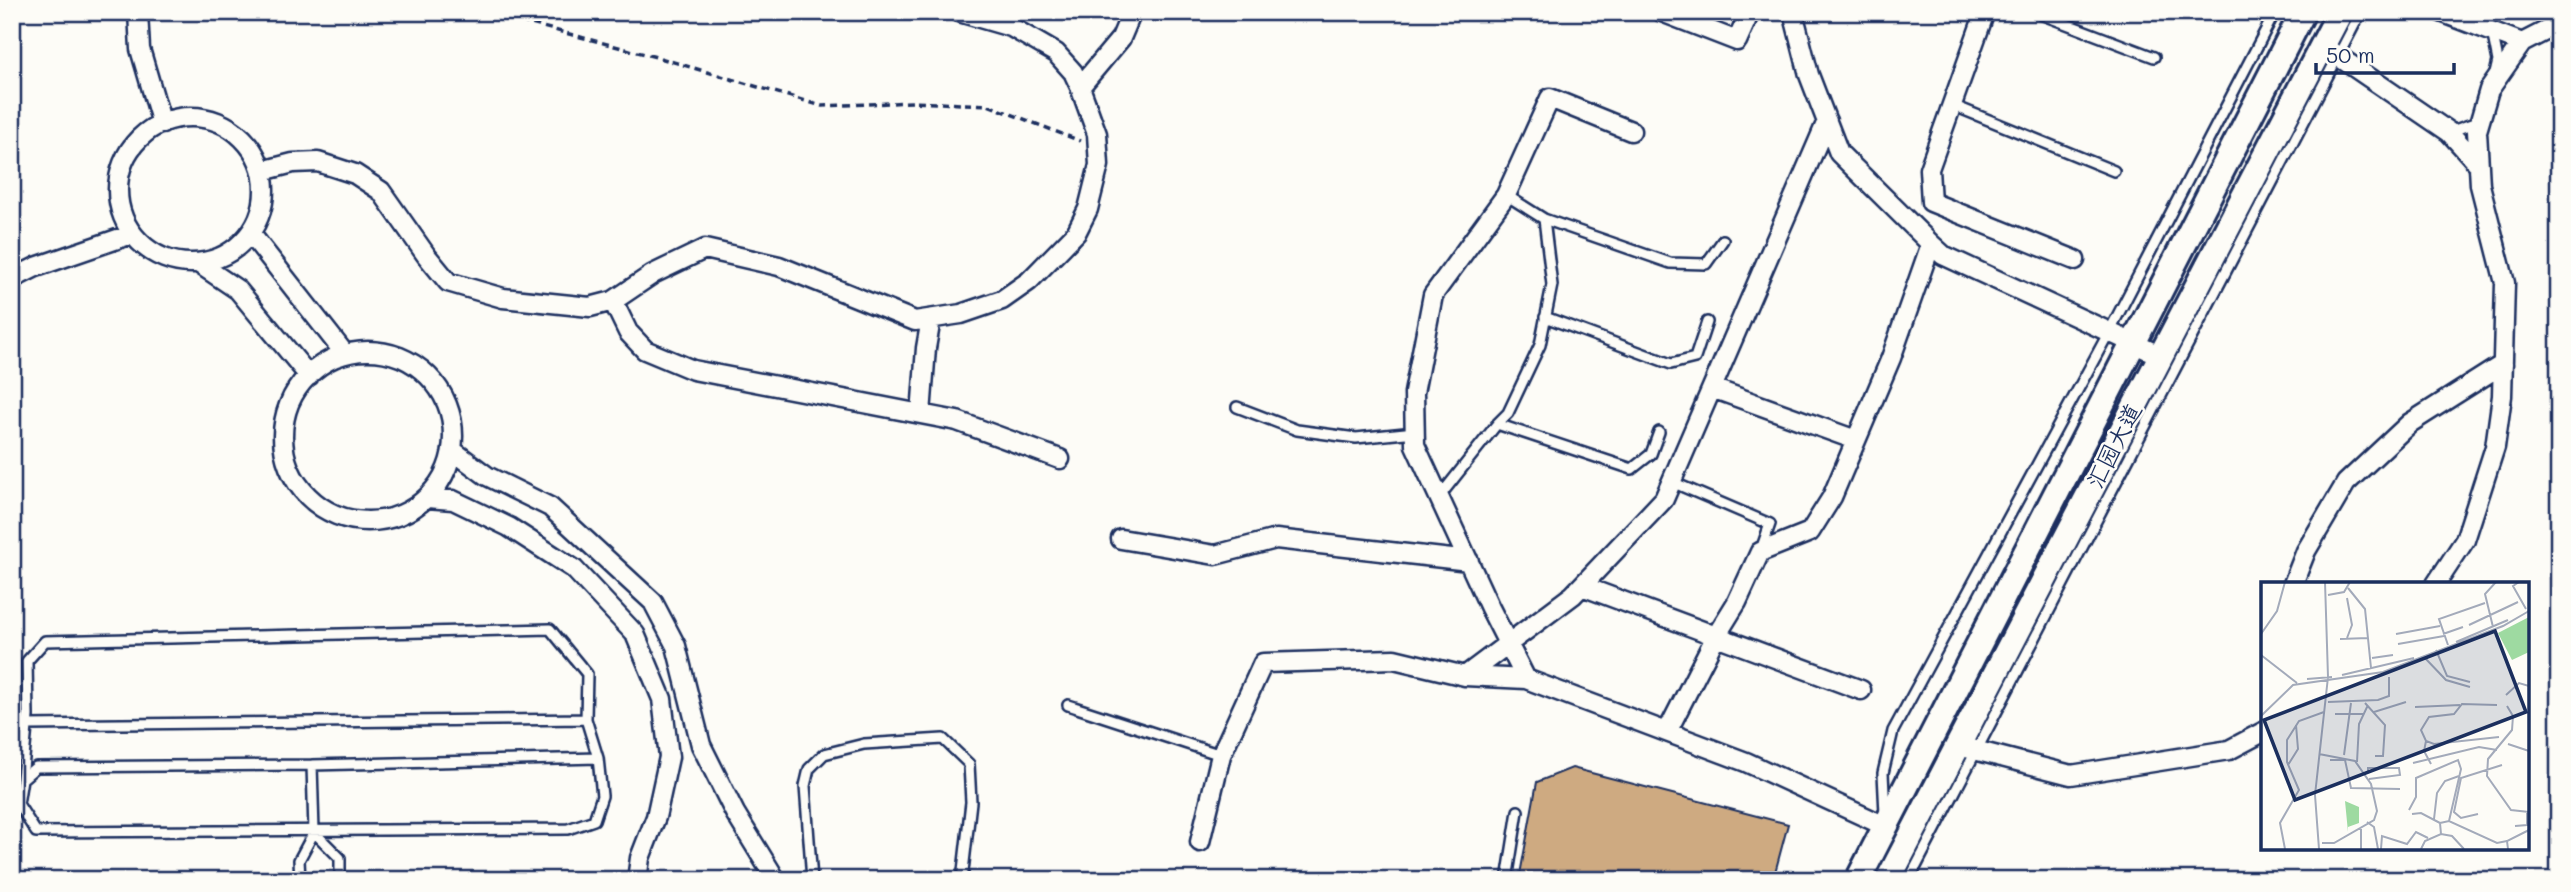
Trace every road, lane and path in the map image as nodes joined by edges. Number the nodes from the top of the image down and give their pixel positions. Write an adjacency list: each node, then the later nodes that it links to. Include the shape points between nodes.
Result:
1 (138, 12): 25 (street, via 140,50)
2 (486, 12): 28 (path, via 822,106 988,105)
3 (959, 12): 21 (street, via 1011,27 1056,53)
4 (1132, 12): 21 (street, via 1121,38)
5 (1662, 12): 6 (street, via 1737,41)
6 (1749, 12)
7 (1793, 12): 23 (street)
8 (1985, 12): 22 (street)
9 (2035, 12): 19 (lane)
10 (2275, 12): 45 (lane)
11 (2303, 12): 46 (main road, 汇园大道)
12 (2340, 12): 18 (main road, 汇园大道)
13 (2361, 12): 18 (lane)
14 (2441, 12): 16 (street)
15 (2559, 24): 17 (street)
16 (2491, 31): 17 (street); 20 (lane, via 2498,61)
17 (2522, 43): 20 (street)
18 (2331, 51): 27 (street); 48 (main road, 汇园大道, via 2287,111); 79 (lane)
19 (2154, 57)
20 (2492, 85): 24 (street)
21 (1080, 87): 28 (street)
22 (1952, 105): 31 (lane); 38 (street, via 1929,169 1931,202)
23 (1827, 121): 37 (street, via 1839,153); 51 (street)
24 (2480, 122): 27 (lane); 29 (street)
25 (162, 124): 30 (street, via 179,117 204,117 227,126 247,142); 34 (street, via 136,141 123,162 119,199)
26 (1630, 131): 32 (street, via 1550,98)
27 (2449, 132): 29 (street)
28 (1098, 148): 43 (street, via 1091,198 1076,233 1029,281 1002,300)
29 (2479, 165): 49 (street, via 2505,283)
30 (262, 171): 35 (street, via 262,212); 41 (street, via 318,162 355,174 381,191 449,282 503,298 590,307)
31 (2113, 171)
32 (1506, 195): 33 (lane); 55 (street, via 1433,295 1414,393)
33 (1544, 219): 36 (lane, via 1670,263 1706,264); 42 (lane, via 1552,285)
34 (132, 234): 39 (street, via 150,251 173,261); 40 (street)
35 (251, 234): 39 (street, via 218,259); 47 (street)
36 (1723, 240)
37 (1930, 244): 45 (street, via 1943,255); 57 (street, via 1891,358)
38 (2075, 260)
39 (198, 263): 50 (street, via 238,290)
40 (12, 279)
41 (613, 301): 43 (street, via 653,274 705,249 779,266 915,321); 53 (street, via 628,332 645,351 693,370)
42 (1545, 317): 44 (lane, via 1671,364 1695,358); 54 (lane, via 1540,345 1508,413)
43 (932, 319): 53 (street)
44 (1707, 322)
45 (2109, 332): 46 (street); 85 (lane, via 1893,731 1883,774)
46 (2133, 343): 48 (street); 85 (main road, 汇园大道)
47 (345, 354): 50 (street, via 320,365); 58 (street, via 383,353 425,373 443,395 452,421)
48 (2161, 356): 79 (main road, 汇园大道)
49 (2503, 364): 66 (street, via 2410,423 2346,483 2306,551); 67 (street, via 2495,447 2465,540)
50 (309, 376): 62 (street, via 286,410 282,438 287,465 301,490 322,509 367,521 404,514)
51 (1712, 388): 57 (street); 60 (street)
52 (1237, 407): 55 (lane, via 1297,430 1356,438)
53 (921, 414): 59 (street, via 957,421)
54 (1497, 424): 56 (lane, via 1632,469 1651,454); 61 (lane)
55 (1415, 432): 61 (street, via 1415,446)
56 (1659, 432)
57 (1856, 440): 64 (street, via 1832,497 1810,532)
58 (452, 450): 62 (street, via 443,476); 91 (street, via 487,476 550,507 653,602 676,646 701,746)
59 (1060, 459)
60 (1672, 482): 64 (lane, via 1770,524); 68 (street, via 1664,499)
61 (1440, 496): 65 (street)
62 (427, 498): 90 (street, via 453,500 509,527 573,569 635,635 662,699 669,757)
63 (1121, 539): 65 (street, via 1215,555 1276,539)
64 (1760, 552): 69 (street)
65 (1469, 561): 70 (street)
66 (2294, 582)
67 (2437, 582)
68 (1582, 586): 69 (street); 70 (street)
69 (1716, 636): 73 (street); 77 (street)
70 (1508, 644): 71 (street); 72 (street)
71 (1465, 676): 72 (street); 80 (street, via 1394,659 1263,663)
72 (1526, 679): 77 (street)
73 (1861, 690)
74 (1068, 705): 80 (lane)
75 (586, 719): 76 (lane); 76 (lane, via 587,674 550,629 45,641 27,661); 81 (lane)
76 (27, 725): 83 (lane)
77 (1667, 732): 85 (street, via 1746,762)
78 (2261, 733): 79 (street, via 2229,750 2071,775)
79 (1968, 748): 96 (main road, 汇园大道); 97 (lane)
80 (1221, 755): 87 (street)
81 (598, 758): 82 (lane); 86 (lane, via 602,796 594,820 568,829)
82 (312, 765): 83 (lane, via 36,767); 86 (lane)
83 (22, 779): 86 (lane, via 18,804 36,832)
84 (1518, 811): 94 (lane)
85 (1885, 826): 95 (main road, 汇园大道)
86 (314, 832): 88 (lane, via 299,860); 89 (lane, via 340,858)
87 (1200, 842)
88 (300, 880)
89 (340, 880)
90 (637, 880)
91 (776, 880)
92 (812, 880): 93 (lane, via 805,786 809,769 824,754 864,744 943,739 969,764 971,802)
93 (962, 880)
94 (1507, 880)
95 (1858, 880)
96 (1888, 880)
97 (1909, 880)

